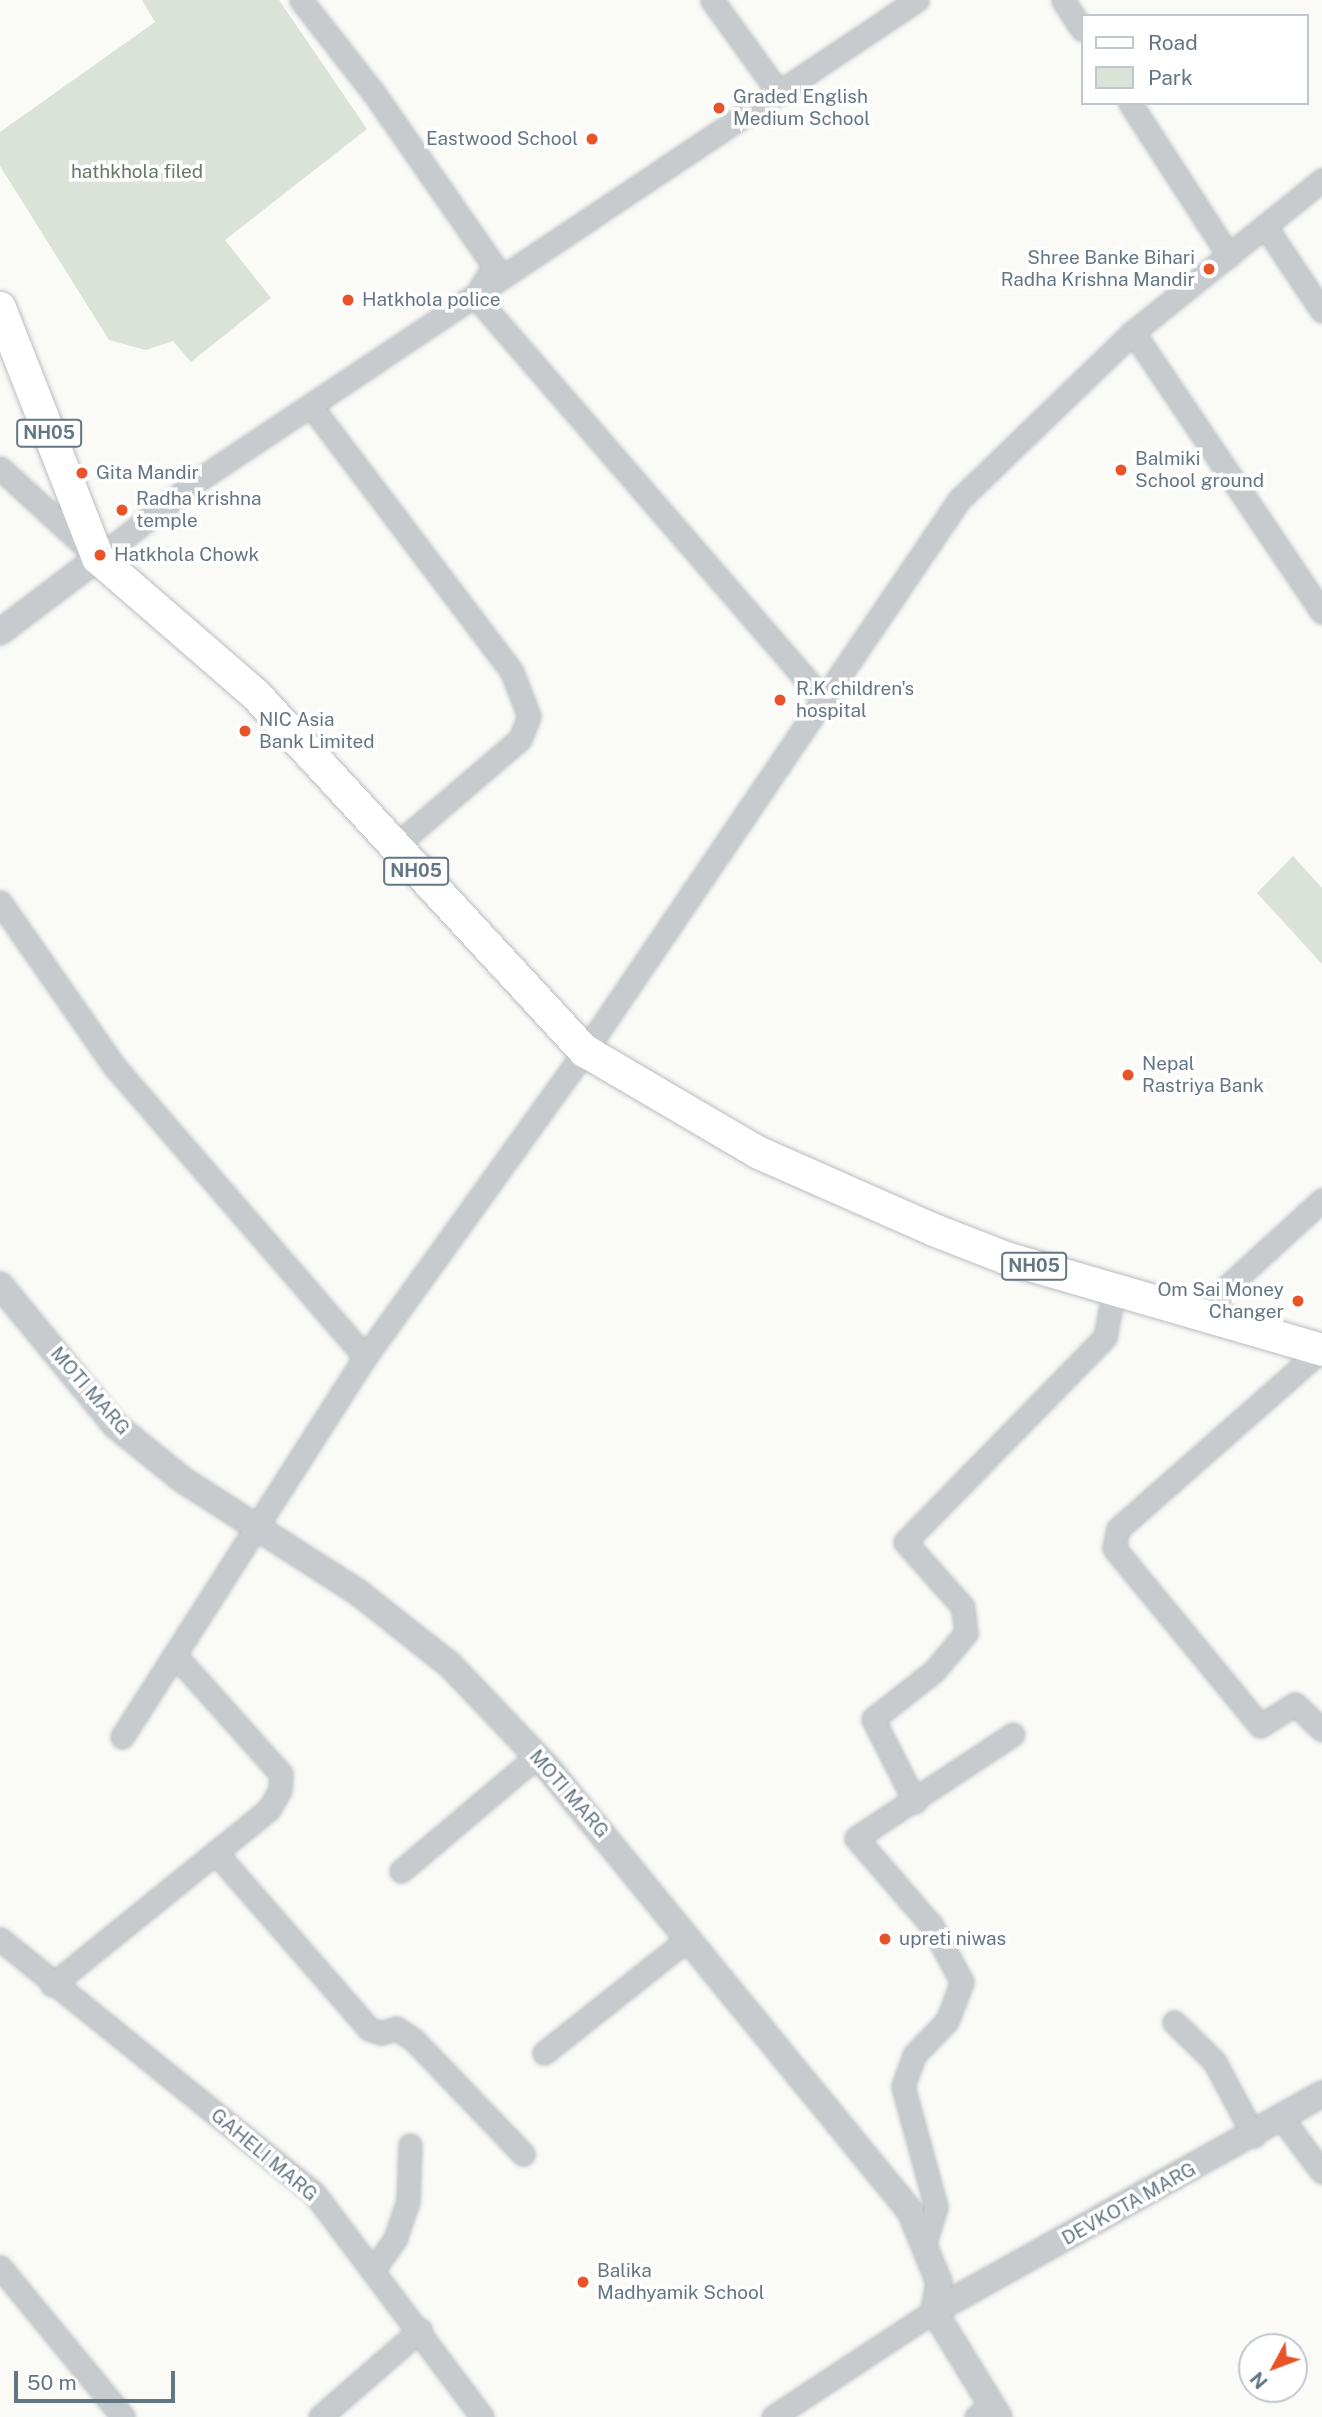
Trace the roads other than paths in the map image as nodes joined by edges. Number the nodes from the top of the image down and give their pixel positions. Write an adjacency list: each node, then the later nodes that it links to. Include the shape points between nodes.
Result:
1 (301, 0): 11 (street, via 373,92 494,266)
2 (712, 0): 6 (street)
3 (917, 0): 6 (street)
4 (1063, 0): 5 (street)
5 (1080, 26)
6 (776, 90): 11 (street)
7 (1131, 105): 10 (street)
8 (1322, 180): 9 (street)
9 (1265, 226): 10 (street); 13 (street)
10 (1229, 256): 14 (street)
11 (475, 296): 15 (street); 20 (street)
12 (0, 307): 17 (main road, NH05)
13 (1322, 311)
14 (1133, 332): 18 (street); 20 (street, via 959,500)
15 (311, 406): 17 (street); 21 (street, via 512,670 529,716 520,739)
16 (0, 468): 17 (street)
17 (98, 558): 19 (street); 21 (main road, NH05, via 256,695)
18 (1322, 612)
19 (0, 632)
20 (823, 699): 23 (street)
21 (394, 847): 23 (main road, NH05)
22 (0, 902): 29 (street, via 114,1066)
23 (585, 1051): 26 (main road, NH05, via 757,1152 994,1253); 29 (street)
24 (1322, 1200): 27 (street, via 1216,1297)
25 (0, 1285): 30 (street, MOTI MARG, via 115,1425)
26 (1114, 1290): 27 (main road, NH05); 36 (street, via 1105,1337 905,1542 963,1607 966,1633 934,1671 873,1719)
27 (1204, 1317): 28 (main road, NH05)
28 (1322, 1350): 32 (street, via 1118,1529 1114,1548 1260,1726 1295,1704)
29 (365, 1357): 30 (street)
30 (260, 1530): 31 (street); 35 (street, MOTI MARG, via 359,1592 450,1665)
31 (176, 1656): 34 (street); 37 (street, via 281,1774 269,1810)
32 (1322, 1730)
33 (1013, 1734): 36 (street)
34 (122, 1737)
35 (537, 1756): 38 (street); 39 (street, MOTI MARG)
36 (915, 1802): 50 (street, via 856,1838 932,1926 962,1982 947,2021 914,2055 903,2086 936,2207)
37 (217, 1854): 41 (street); 48 (street, via 369,2029 382,2034 396,2028 414,2040)
38 (401, 1871)
39 (690, 1938): 43 (street); 50 (street, MOTI MARG)
40 (0, 1939): 41 (street, GAHELI MARG)
41 (52, 1985): 52 (street, GAHELI MARG, via 314,2193)
42 (1174, 2022): 46 (street, via 1214,2062)
43 (544, 2053)
44 (1322, 2094): 45 (street, DEVKOTA MARG)
45 (1283, 2120): 46 (street, DEVKOTA MARG); 49 (street)
46 (1254, 2136): 53 (street, DEVKOTA MARG)
47 (410, 2145): 52 (street, via 408,2201 395,2239)
48 (523, 2154)
49 (1322, 2172)
50 (926, 2239): 53 (street, MOTI MARG, via 939,2282)
51 (0, 2267): 56 (street)
52 (374, 2269): 54 (street, GAHELI MARG)
53 (934, 2311): 55 (street); 59 (street)
54 (420, 2330): 57 (street); 58 (street, GAHELI MARG)
55 (989, 2413)
56 (123, 2417)
57 (320, 2417)
58 (482, 2417)
59 (773, 2417)

